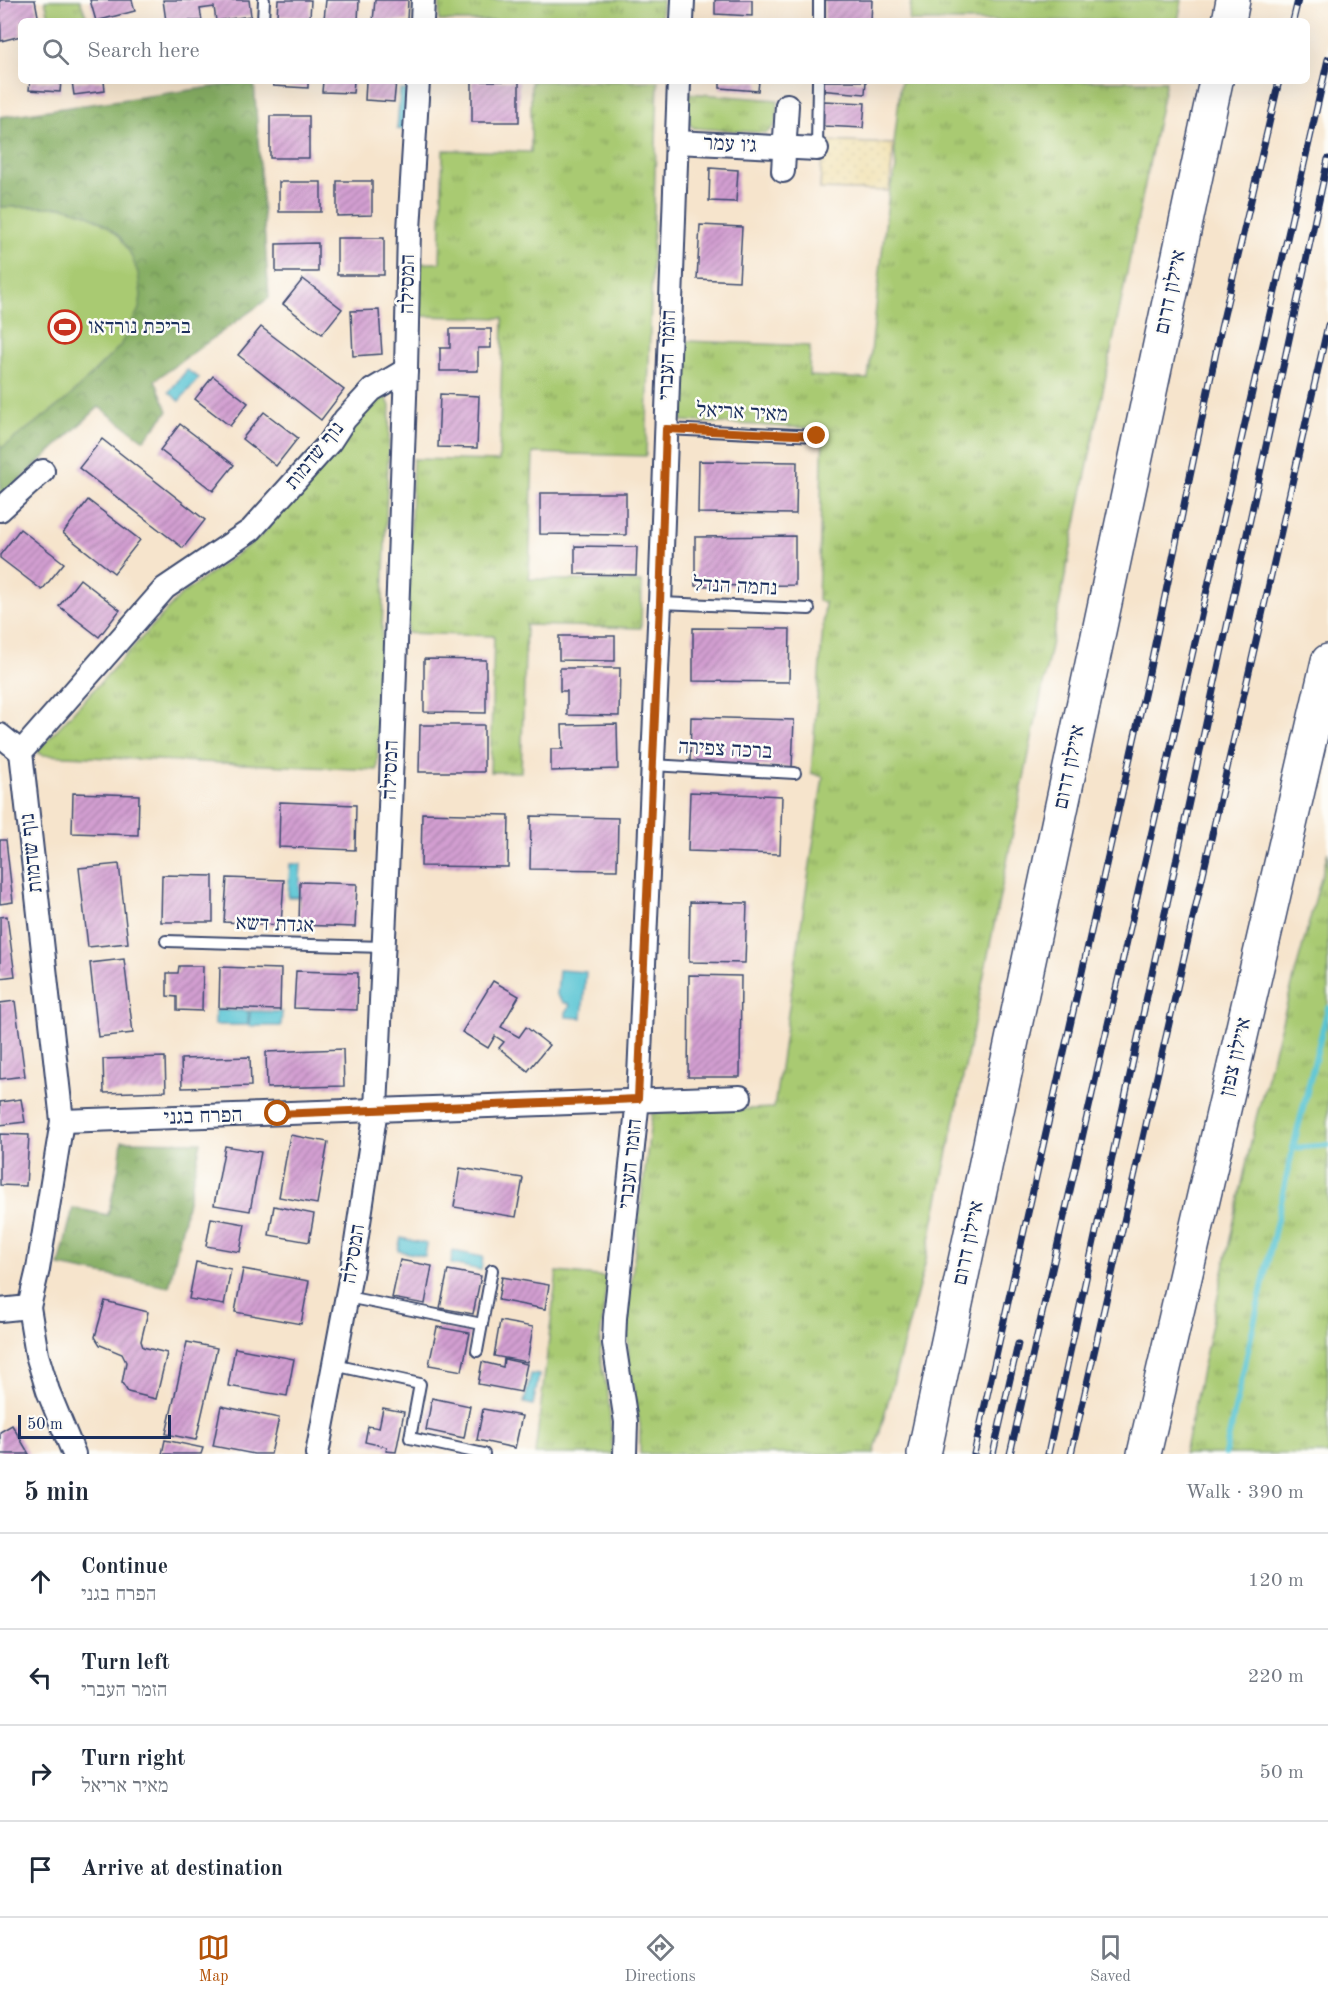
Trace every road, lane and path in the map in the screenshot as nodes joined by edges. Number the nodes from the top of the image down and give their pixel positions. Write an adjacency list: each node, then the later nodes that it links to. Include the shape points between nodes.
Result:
1 (264, 0): 6 (lane)
2 (423, 0): 7 (street)
3 (683, 0): 8 (street)
4 (819, 0): 9 (lane)
5 (1233, 0): 10 (highway)
6 (263, 18)
7 (422, 18)
8 (682, 18)
9 (819, 18)
10 (1230, 18)
11 (418, 84): 20 (street, המסילה)
12 (679, 84): 16 (street, הזמר העברי)
13 (818, 84): 18 (lane)
14 (1215, 84): 49 (highway, איילון דרום)
15 (787, 105): 17 (street, ג׳ו עמר)
16 (676, 142): 17 (street, ג׳ו עמר); 21 (street, הזמר העברי)
17 (785, 148): 18 (street, ג׳ו עמר); 19 (street, ג׳ו עמר)
18 (817, 149)
19 (783, 171)
20 (406, 370): 29 (street, נוף שדמות, via 372,390 251,530 165,588); 33 (street, המסילה)
21 (666, 429): 22 (lane, מאיר אריאל); 25 (street, הזמר העברי)
22 (817, 436)
23 (43, 471): 24 (street)
24 (0, 510)
25 (660, 603): 26 (lane, נחמה הנדל); 30 (street, הזמר העברי)
26 (809, 609)
27 (1328, 661): 50 (highway, איילון צפון)
28 (0, 735): 29 (street)
29 (21, 752): 37 (street, נוף שדמות)
30 (652, 765): 31 (lane, ברכה צפירה); 35 (street, הזמר העברי)
31 (795, 773)
32 (166, 941): 33 (lane, אגדת דשא)
33 (384, 947): 36 (street, המסילה)
34 (740, 1097): 35 (street, הפרח בגני)
35 (638, 1099): 36 (street, הפרח בגני); 48 (street, הזמר העברי, via 614,1343 625,1414)
36 (375, 1109): 37 (street, הפרח בגני); 39 (street, המסילה)
37 (62, 1121): 40 (street, נוף שדמות)
38 (492, 1270): 42 (lane)
39 (347, 1297): 42 (lane); 44 (street, המסילה)
40 (29, 1307): 41 (street); 45 (street, נוף שדמות, via 48,1391)
41 (0, 1310)
42 (482, 1324): 43 (lane)
43 (477, 1351)
44 (334, 1365): 46 (street, המסילה); 47 (lane, via 420,1384 410,1438)
45 (75, 1454)
46 (317, 1454)
47 (484, 1454)
48 (626, 1454)
49 (924, 1454)
50 (1144, 1454)

